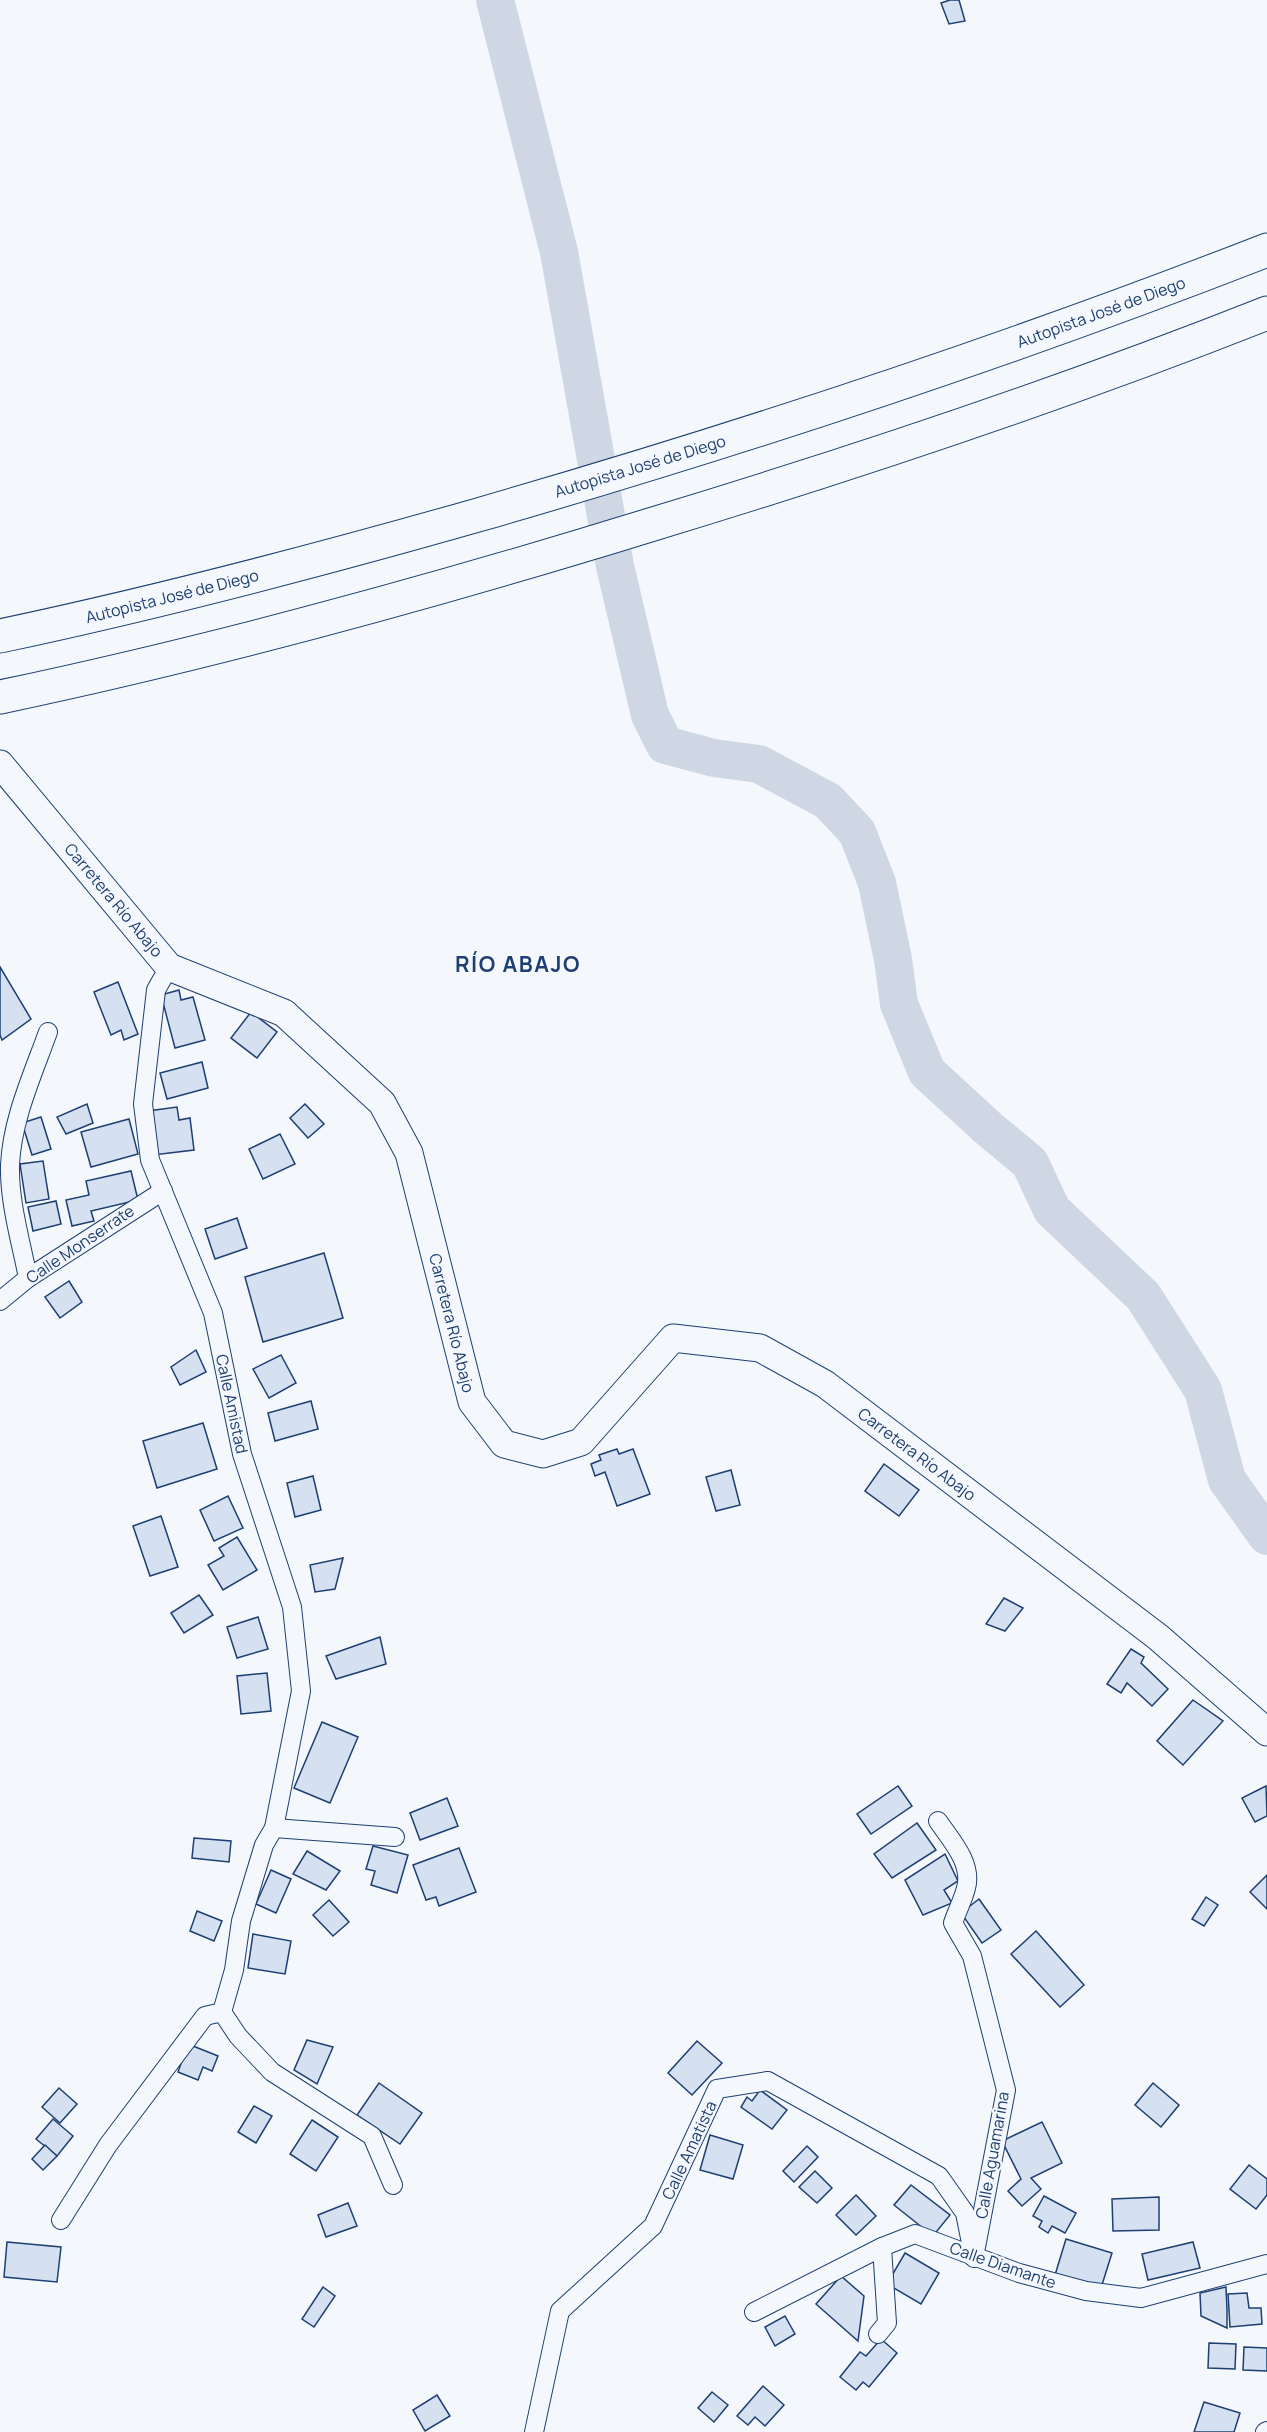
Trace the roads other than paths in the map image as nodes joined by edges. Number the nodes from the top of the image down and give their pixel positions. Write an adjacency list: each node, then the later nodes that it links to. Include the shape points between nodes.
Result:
1 (1257, 254): 3 (highway, Autopista José de Diego, via 996,351 602,479 298,565)
2 (1264, 314): 4 (highway, via 965,424 573,549 418,594)
3 (0, 636)
4 (0, 697)
5 (0, 764): 6 (street, Carretera Río Abajo)
6 (169, 967): 8 (street, Calle Amistad, via 156,990 143,1104 150,1160); 11 (street, Carretera Río Abajo, via 284,1013 382,1103 408,1153 472,1402 504,1444 543,1454 581,1442 674,1338 760,1348 825,1384 1149,1630)
7 (48, 1032): 9 (street, via 17,1121 10,1164 15,1215)
8 (163, 1191): 9 (street, Calle Monserrate); 13 (street, Calle Amistad, via 213,1313 242,1454 292,1607 301,1691)
9 (28, 1278): 10 (street, Calle Monserrate)
10 (0, 1301)
11 (1267, 1732)
12 (938, 1821): 19 (street, Calle Aguamarina, via 966,1869 967,1886 953,1923 972,1956 1006,2090)
13 (274, 1828): 14 (street); 15 (street, Calle Amistad, via 264,1845 241,1921 234,1970)
14 (395, 1837)
15 (222, 2012): 16 (street, via 238,2036 272,2072 372,2136); 17 (street, via 205,2016 108,2145)
16 (393, 2185)
17 (61, 2220)
18 (882, 2247): 19 (street, Calle Diamante, via 915,2234); 21 (street, Calle Diamante); 22 (street, via 887,2323)
19 (974, 2258): 20 (street, Calle Diamante, via 1086,2291 1141,2298); 23 (street, Calle Amatista, via 965,2213 939,2176 768,2082 717,2089 653,2226 560,2311)
20 (1267, 2264)
21 (754, 2312)
22 (878, 2334)
23 (534, 2432)

